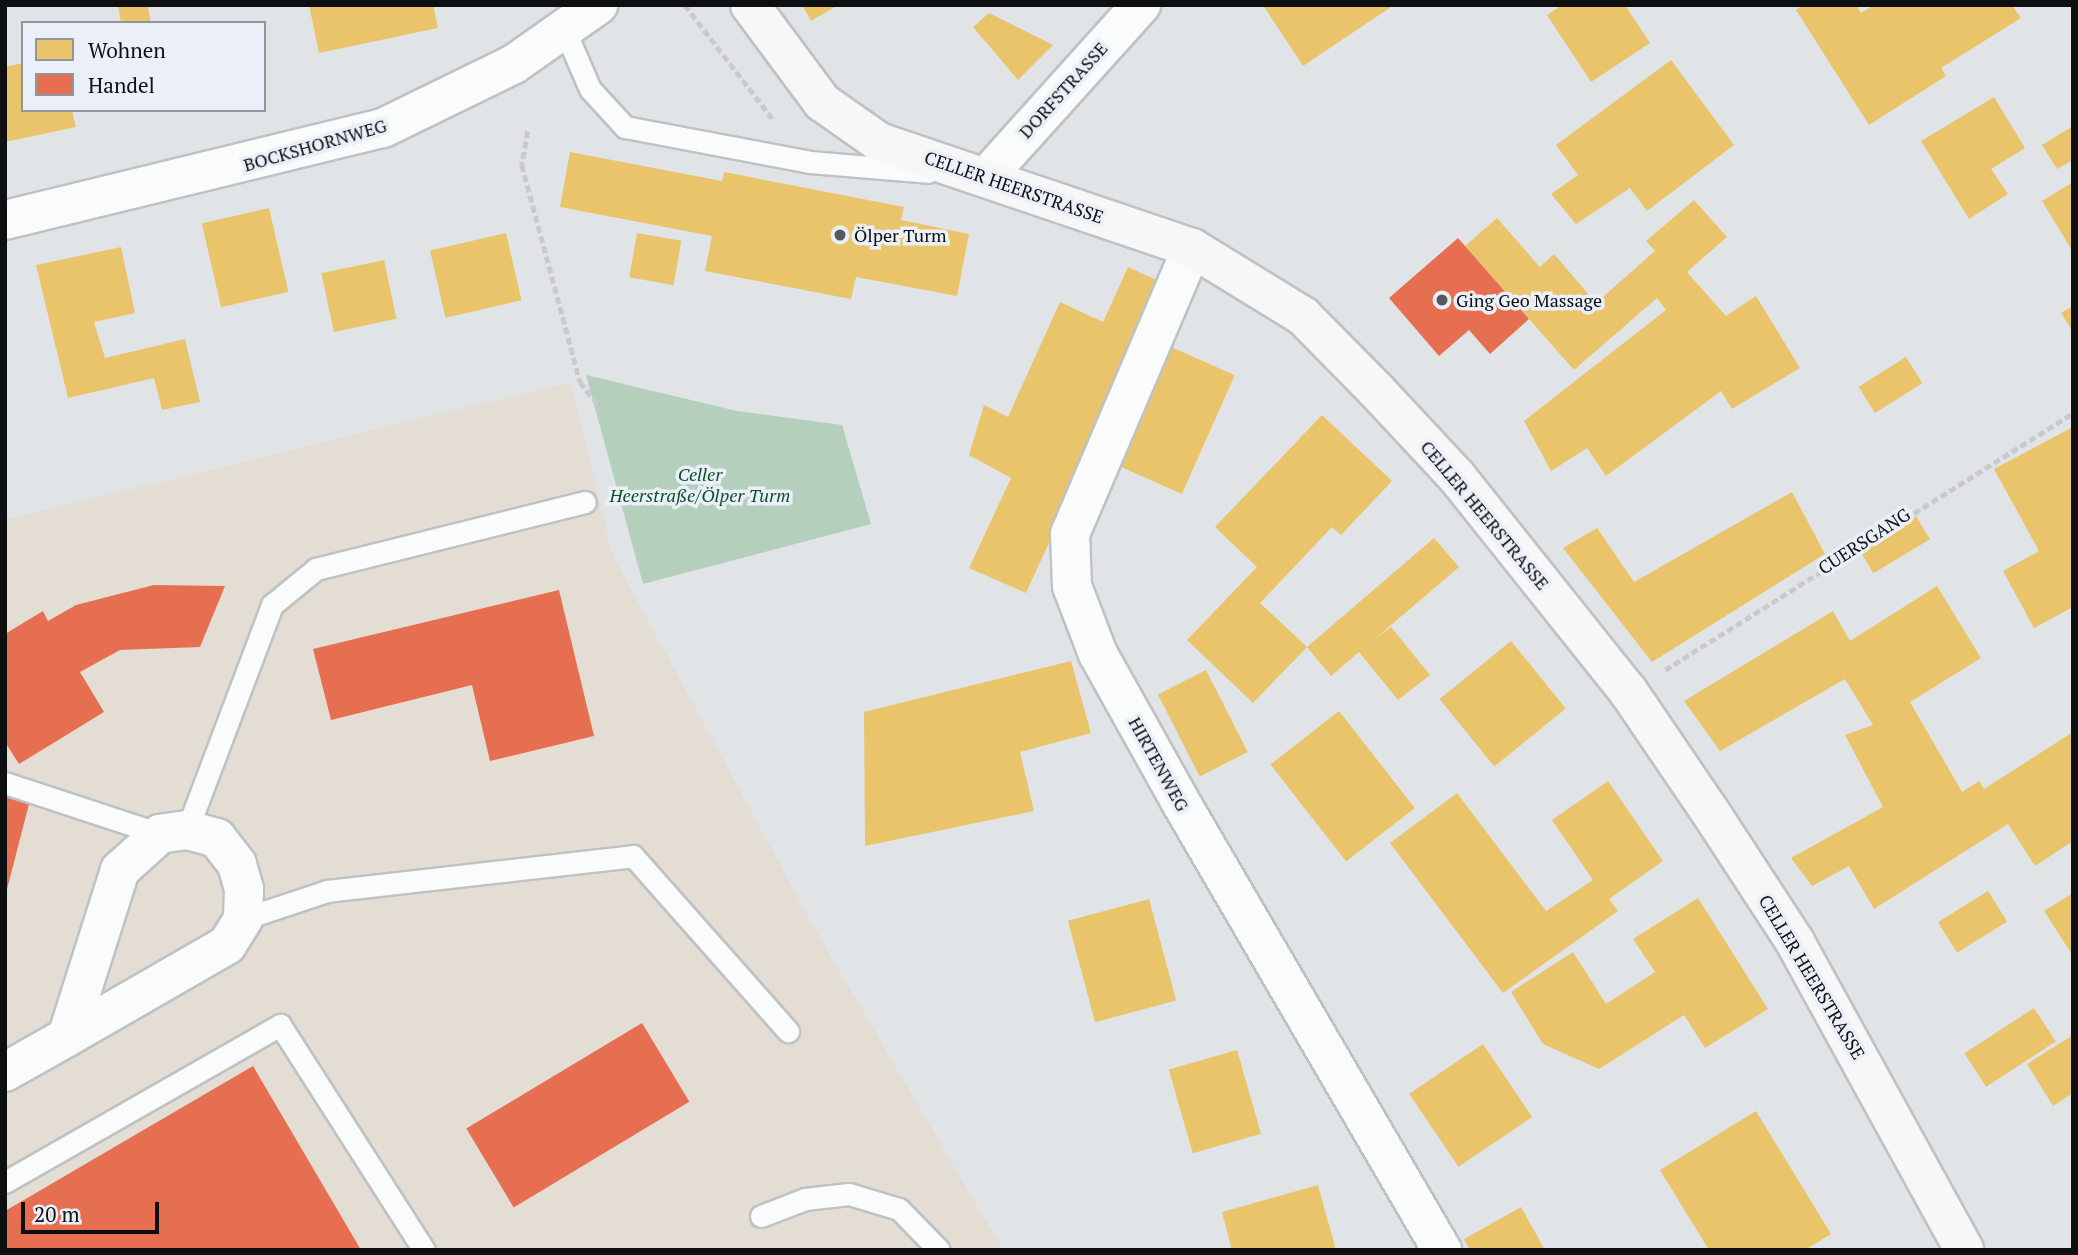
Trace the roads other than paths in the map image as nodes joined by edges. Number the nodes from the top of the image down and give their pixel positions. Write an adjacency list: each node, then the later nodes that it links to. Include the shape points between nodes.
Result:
1 (598, 5): 4 (street, BOCKSHORNWEG)
2 (750, 5): 5 (main road, CELLER HEERSTRASSE, via 822,102 879,142)
3 (1142, 5): 5 (street, DORFSTRASSE)
4 (565, 31): 5 (lane, via 590,89 625,127 810,162); 6 (street, BOCKSHORNWEG, via 514,64 383,128)
5 (986, 177): 7 (main road, CELLER HEERSTRASSE)
6 (5, 220)
7 (1192, 248): 17 (main road, CELLER HEERSTRASSE, via 1303,316 1375,389 1457,477 1628,691 1795,942); 20 (street, HIRTENWEG, via 1070,534 1072,586 1098,654)
8 (585, 502): 10 (lane, via 316,569 272,605)
9 (5, 783): 10 (lane)
10 (174, 832): 11 (street, via 217,838 237,864); 13 (street, via 120,870)
11 (243, 919): 12 (lane, via 327,891 633,856); 13 (street, via 228,945)
12 (788, 1031)
13 (66, 1037): 14 (street)
14 (5, 1072)
15 (5, 1182): 18 (lane, via 280,1025)
16 (761, 1216): 19 (lane, via 805,1199 849,1194 899,1209)
17 (1955, 1246)
18 (424, 1250)
19 (939, 1250)
20 (1442, 1250)

